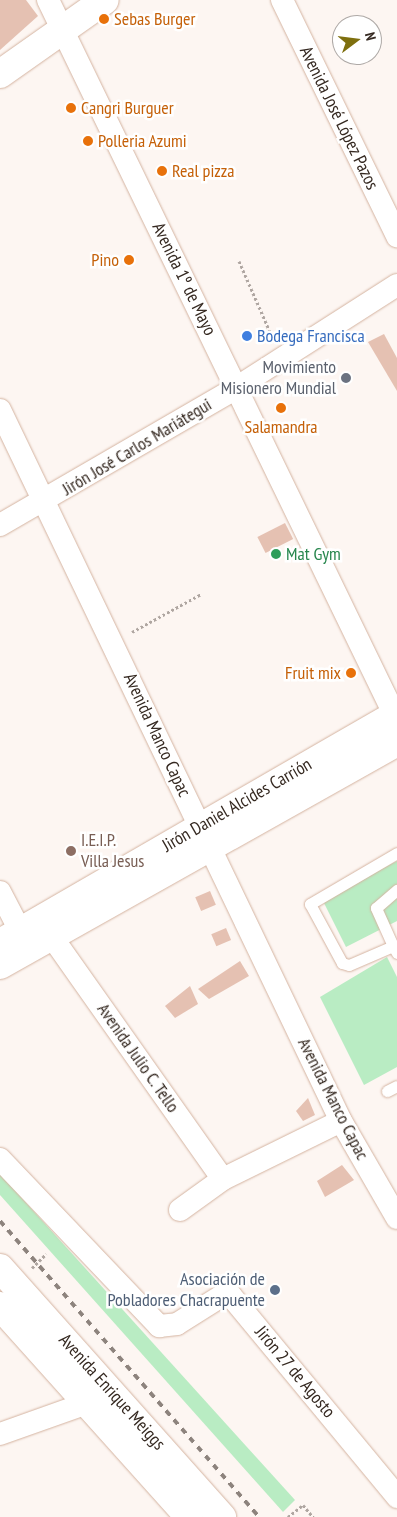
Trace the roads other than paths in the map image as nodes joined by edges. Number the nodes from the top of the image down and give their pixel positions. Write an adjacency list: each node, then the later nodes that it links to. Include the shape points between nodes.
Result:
1 (48, 0): 3 (street, Avenida 1º de Mayo)
2 (282, 0): 5 (street, Avenida José López Pazos)
3 (84, 15): 4 (street); 7 (street, Avenida 1º de Mayo)
4 (0, 74)
5 (397, 236)
6 (397, 285): 7 (street, Jirón José Carlos Mariátegui)
7 (236, 388): 9 (street, Jirón José Carlos Mariátegui); 11 (street, Avenida 1º de Mayo)
8 (0, 410): 9 (street, Avenida Manco Capac)
9 (45, 502): 10 (street, Jirón José Carlos Mariátegui); 13 (street, Avenida Manco Capac)
10 (0, 525)
11 (396, 716): 13 (street, Jirón Daniel Alcides Carrión)
12 (397, 742): 13 (street, Jirón Daniel Alcides Carrión)
13 (205, 838): 17 (street, Jirón Daniel Alcides Carrión); 20 (street, Avenida Manco Capac)
14 (397, 853): 18 (lane, via 310,904 342,963 348,965)
15 (397, 890): 18 (lane, via 376,908)
16 (0, 892): 17 (street, Avenida Julio C. Tello)
17 (25, 940): 19 (street, Jirón Daniel Alcides Carrión); 22 (street, Avenida Julio C. Tello)
18 (395, 949)
19 (0, 965)
20 (341, 1120): 22 (street); 24 (street, Avenida Manco Capac)
21 (0, 1159): 29 (street, Jirón 27 de Agosto, via 144,1315 159,1326 177,1324 223,1295 231,1296)
22 (223, 1179): 23 (street)
23 (180, 1210)
24 (397, 1218)
25 (0, 1268): 30 (street, Avenida Enrique Meiggs)
26 (0, 1306): 27 (street, Avenida Enrique Meiggs)
27 (90, 1402): 28 (street); 30 (street, Avenida Enrique Meiggs)
28 (0, 1434)
29 (397, 1497)
30 (198, 1513)

